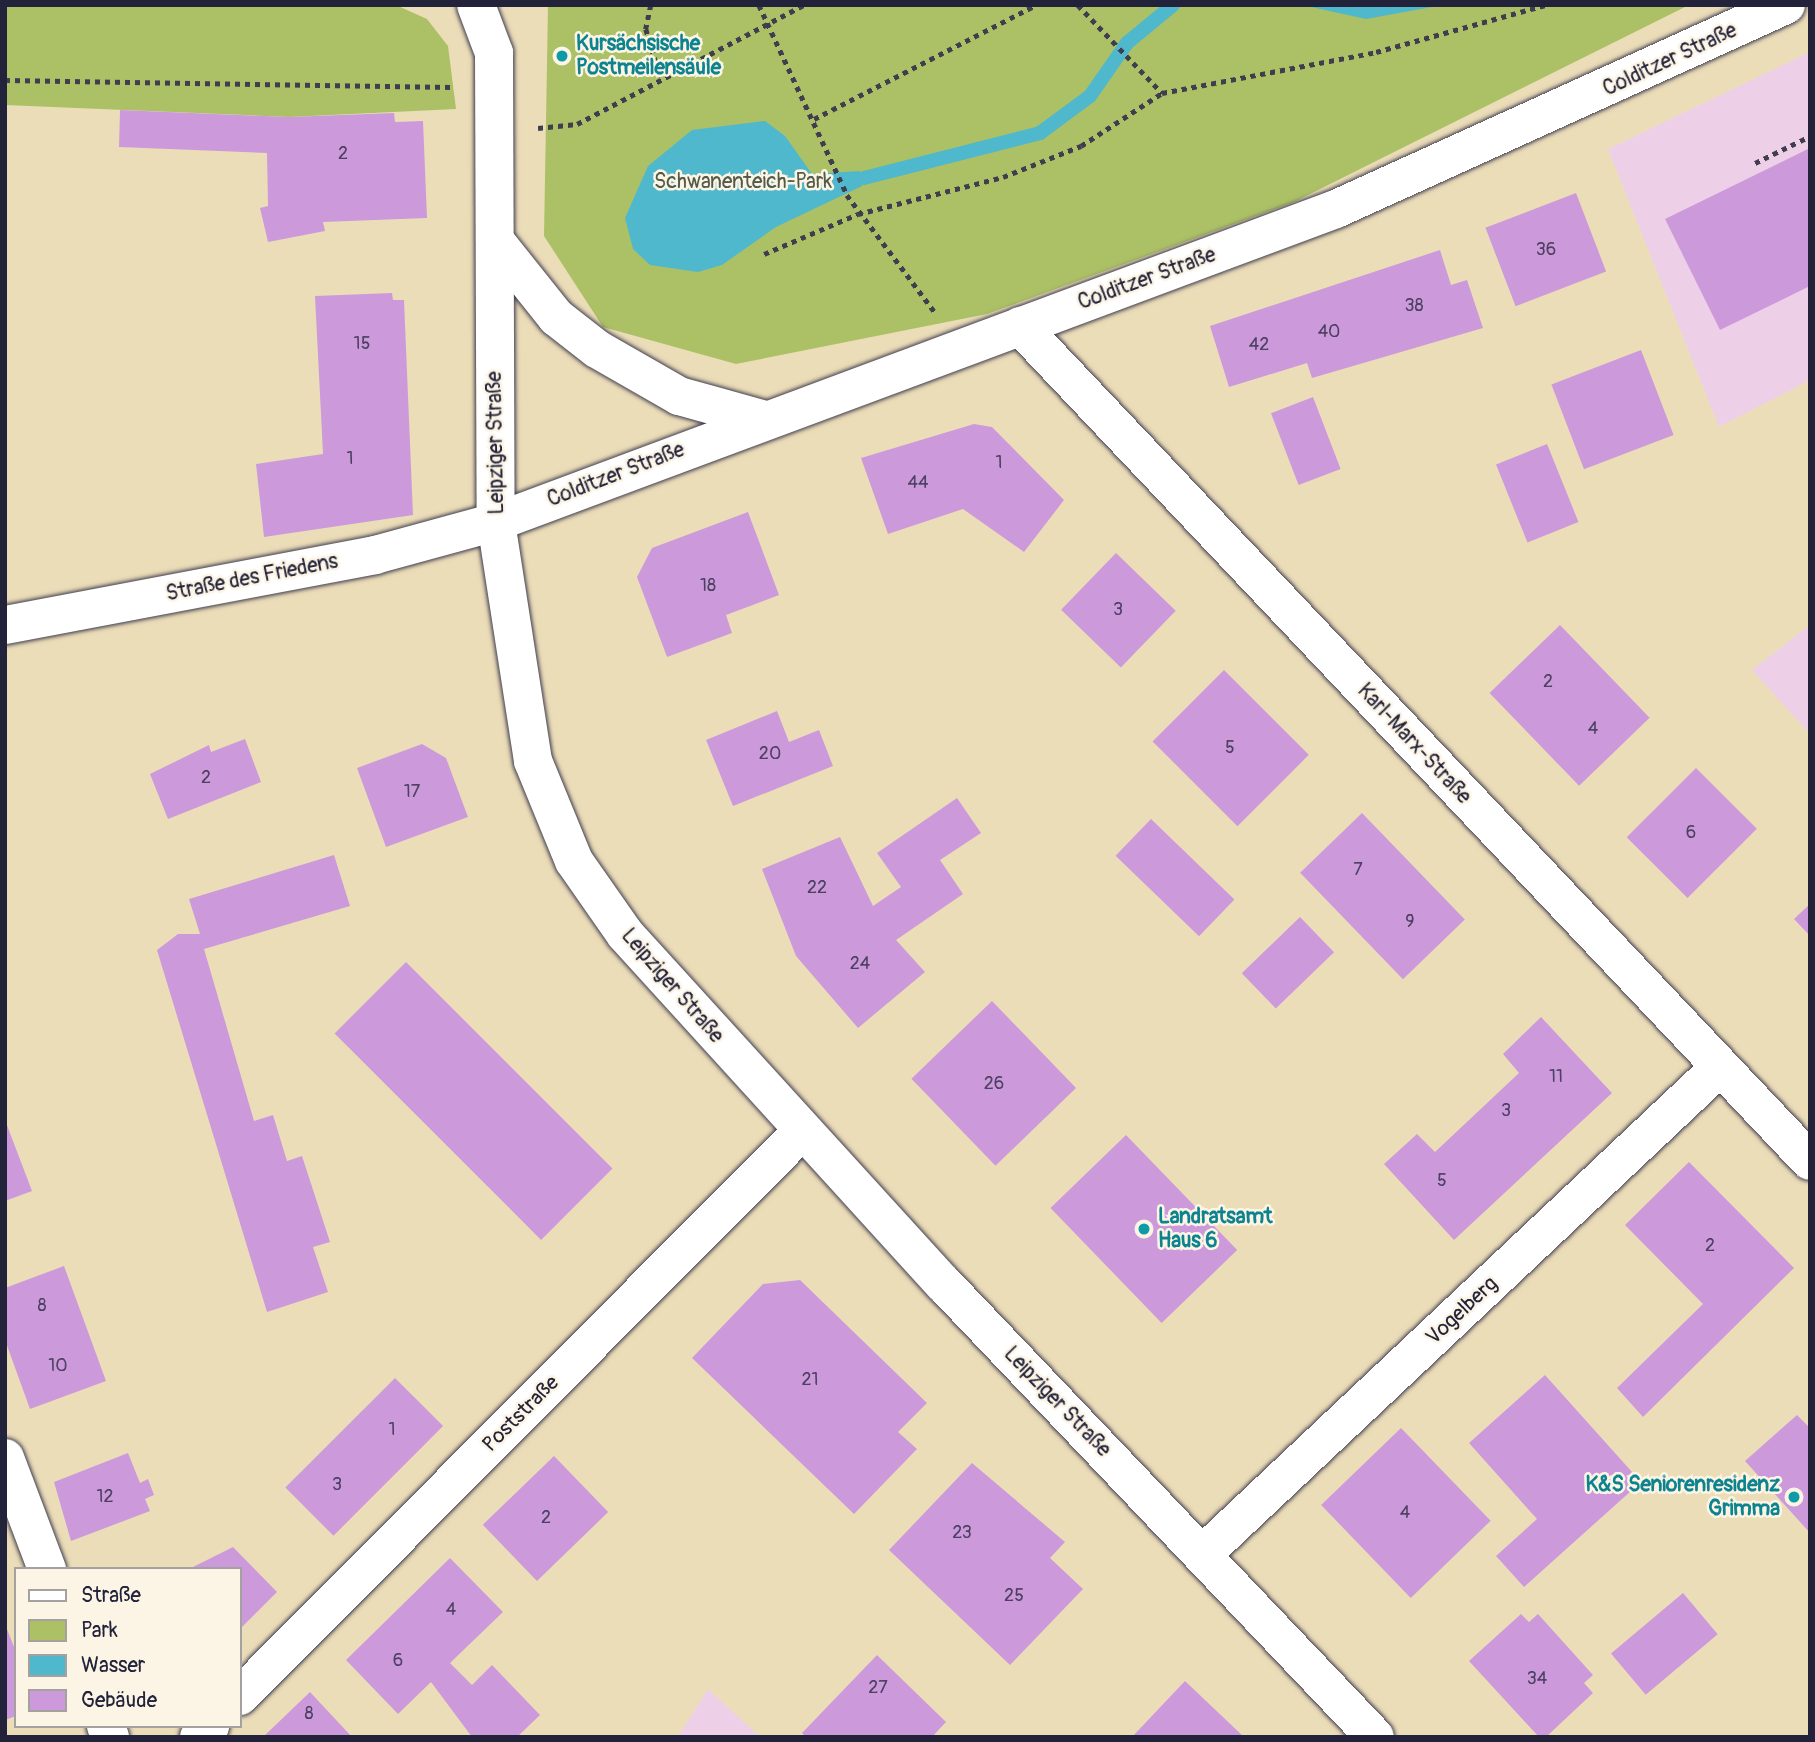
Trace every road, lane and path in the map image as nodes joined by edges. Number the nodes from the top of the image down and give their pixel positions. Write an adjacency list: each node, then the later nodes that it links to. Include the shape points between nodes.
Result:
1 (651, 5): 10 (path, via 646,29)
2 (759, 5): 9 (path)
3 (804, 5): 9 (path)
4 (1036, 5): 14 (path)
5 (1078, 5): 13 (path)
6 (1545, 5): 13 (path, via 1376,52)
7 (1786, 5): 21 (main road, Colditzer Straße, via 1348,204)
8 (480, 7): 12 (main road, Leipziger Straße, via 494,53)
9 (768, 24): 10 (path); 14 (path)
10 (660, 77): 15 (path, via 577,124)
11 (5, 80): 12 (path)
12 (495, 88): 15 (main road, Leipziger Straße)
13 (1163, 93): 18 (path, via 1080,146 1003,177)
14 (814, 119): 18 (path)
15 (496, 131): 19 (main road, Leipziger Straße)
16 (1810, 136): 17 (path)
17 (1755, 163)
18 (858, 214): 20 (path); 22 (path)
19 (496, 243): 23 (main road, via 556,317 597,349 679,396); 24 (main road, Leipziger Straße)
20 (764, 254)
21 (1020, 326): 22 (main road, Colditzer Straße); 26 (main road, Karl-Marx-Straße)
22 (961, 346): 23 (main road, Colditzer Straße)
23 (762, 419): 24 (main road, Colditzer Straße)
24 (496, 522): 25 (main road, Straße des Friedens, via 375,555); 27 (main road, Leipziger Straße, via 533,761 574,861 625,934)
25 (5, 625)
26 (1720, 1067): 28 (main road, Karl-Marx-Straße); 30 (main road, Vogelberg)
27 (802, 1131): 30 (main road, Leipziger Straße); 32 (main road, Poststraße)
28 (1810, 1161)
29 (5, 1458): 31 (main road)
30 (1203, 1554): 33 (main road, Leipziger Straße)
31 (46, 1567)
32 (242, 1694)
33 (1375, 1737)

